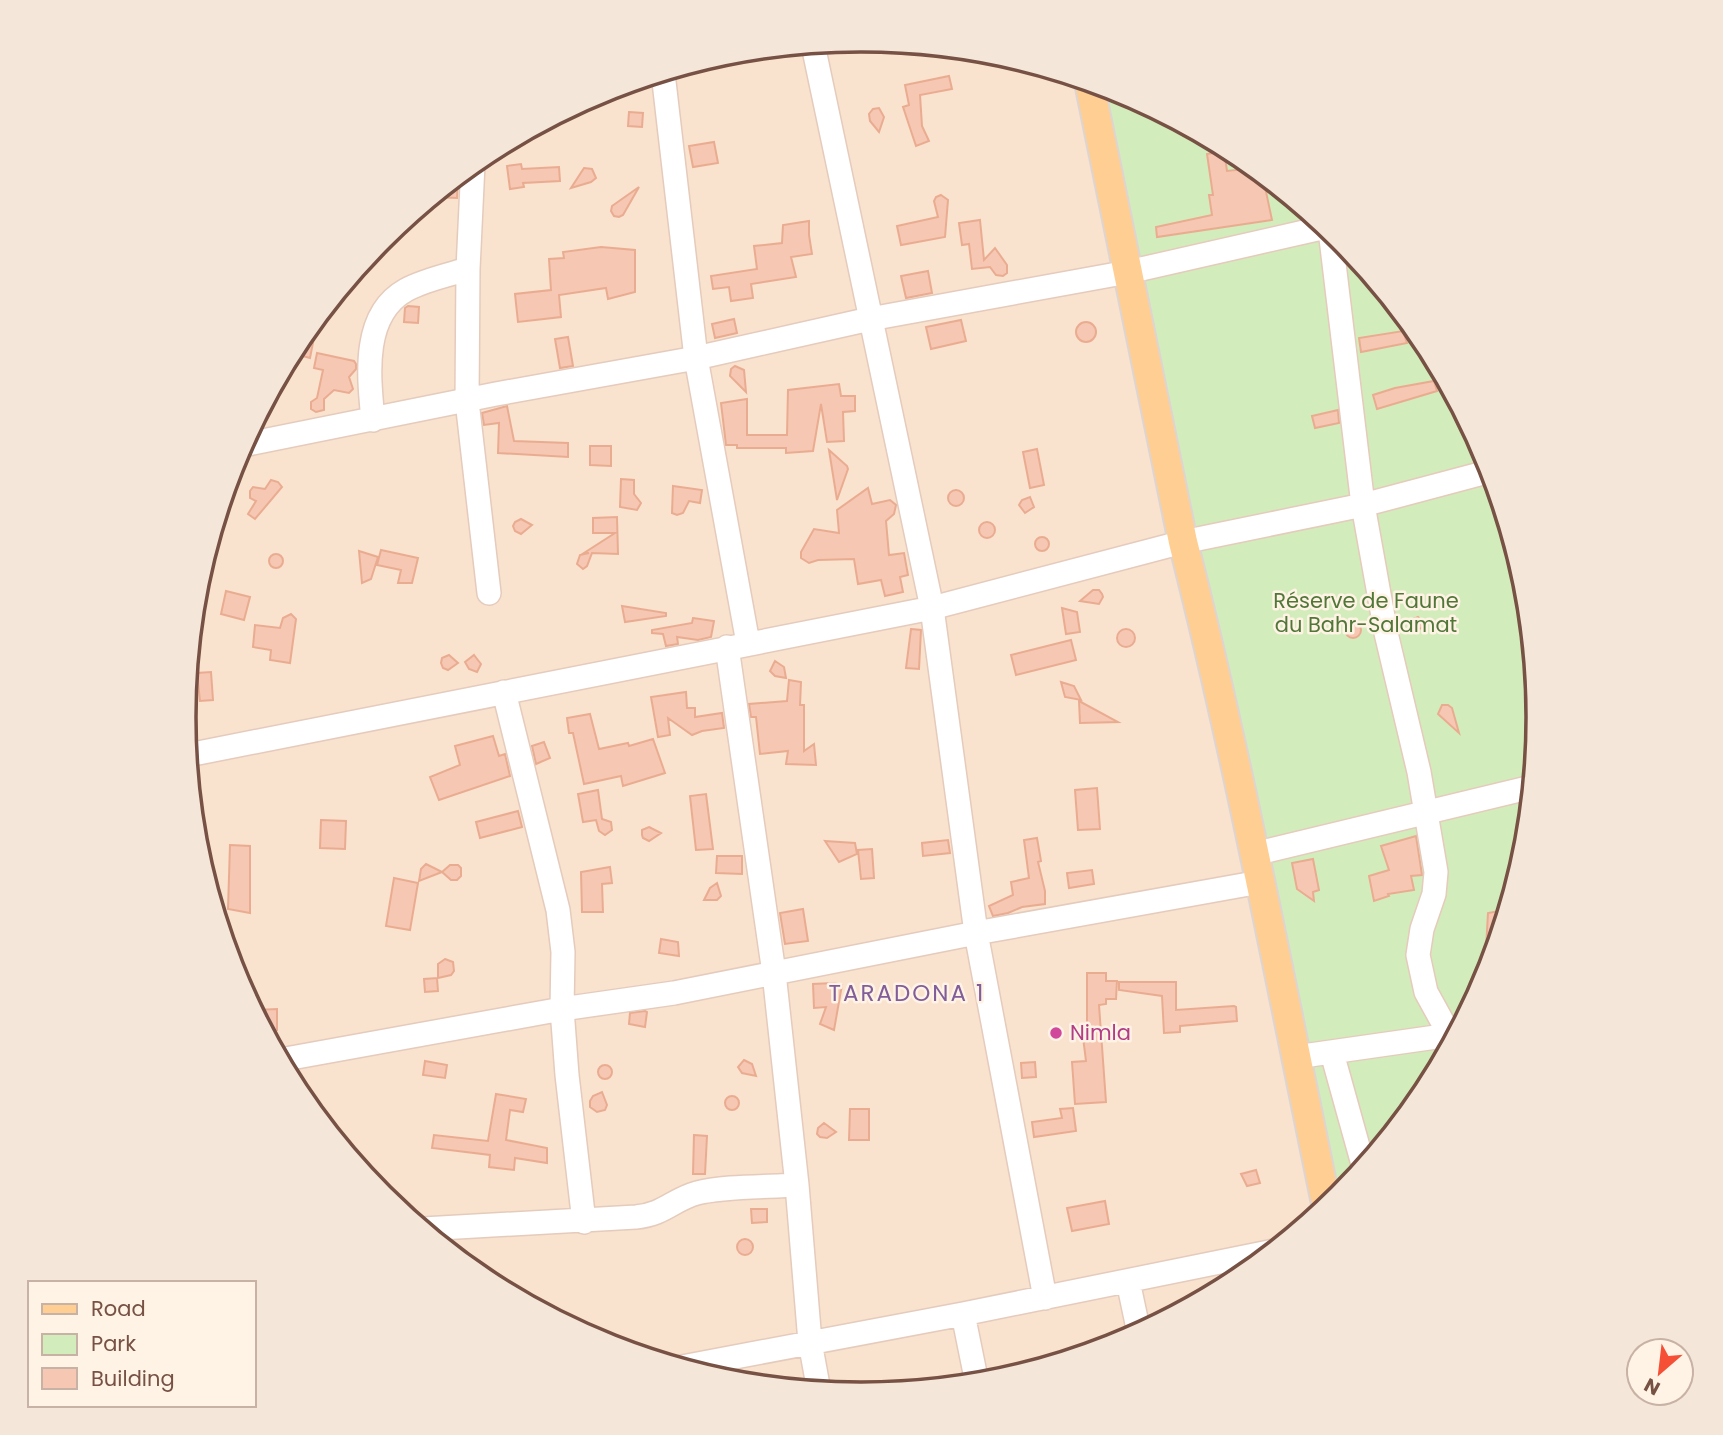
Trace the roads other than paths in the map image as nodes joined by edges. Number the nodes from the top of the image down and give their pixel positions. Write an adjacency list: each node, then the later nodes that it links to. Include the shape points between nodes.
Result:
1 (815, 54): 9 (street)
2 (664, 83): 10 (street)
3 (1091, 94): 8 (main road)
4 (472, 179): 7 (street)
5 (1312, 229): 8 (street)
6 (1332, 247): 15 (street)
7 (468, 269): 11 (street); 12 (street, via 403,291 383,313 371,348)
8 (1128, 272): 9 (street); 16 (main road)
9 (870, 320): 10 (street); 18 (street)
10 (696, 358): 11 (street); 19 (street)
11 (467, 401): 12 (street); 17 (street)
12 (373, 420): 13 (street)
13 (256, 442)
14 (1480, 474): 15 (street)
15 (1363, 505): 16 (street); 23 (street, via 1386,633)
16 (1183, 542): 18 (street); 24 (main road)
17 (489, 593)
18 (932, 608): 19 (street); 26 (street)
19 (738, 645): 20 (street); 27 (street)
20 (504, 692): 21 (street); 28 (street, via 558,910)
21 (198, 753)
22 (1522, 789): 23 (street)
23 (1427, 813): 24 (street); 29 (street, via 1436,881 1418,955 1426,992)
24 (1254, 854): 25 (main road)
25 (1260, 882): 26 (street); 32 (main road)
26 (976, 933): 27 (street); 41 (street)
27 (774, 973): 28 (street); 35 (street)
28 (562, 1009): 33 (street); 37 (street)
29 (1448, 1029)
30 (1443, 1038): 31 (street)
31 (1332, 1053): 32 (street); 34 (street)
32 (1296, 1057): 36 (main road)
33 (292, 1060)
34 (1361, 1156)
35 (797, 1185): 37 (street, via 699,1192 653,1215); 44 (street)
36 (1324, 1196)
37 (584, 1222): 38 (street)
38 (437, 1228)
39 (1251, 1256): 40 (street)
40 (1128, 1281): 41 (street); 43 (street)
41 (1045, 1298): 42 (street)
42 (963, 1314): 44 (street); 46 (street)
43 (1137, 1323)
44 (810, 1342): 45 (street); 47 (street)
45 (702, 1363)
46 (975, 1373)
47 (817, 1381)

